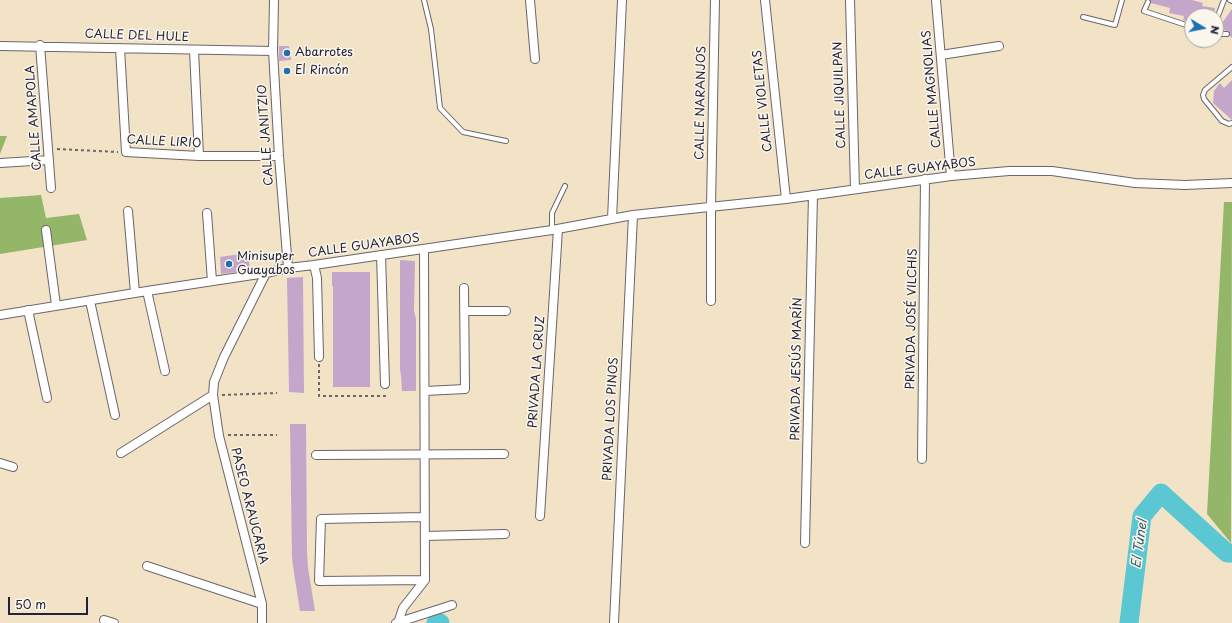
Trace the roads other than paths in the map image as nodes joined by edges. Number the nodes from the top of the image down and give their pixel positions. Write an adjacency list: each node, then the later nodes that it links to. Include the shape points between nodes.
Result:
1 (274, 0): 18 (street, CALLE JANITZIO)
2 (424, 0): 23 (lane, via 431,29 440,108 464,132)
3 (530, 0): 20 (street)
4 (622, 0): 40 (street)
5 (715, 0): 36 (street, CALLE NARANJOS)
6 (765, 0): 35 (street, CALLE VIOLETAS)
7 (850, 0): 33 (street, CALLE JIQUILPAN)
8 (939, 0): 19 (street, CALLE MAGNOLIAS)
9 (1122, 0): 11 (lane, via 1114,25)
10 (1148, 2): 12 (lane, via 1144,11)
11 (1082, 17)
12 (1184, 24)
13 (0, 46): 14 (street, CALLE DEL HULE)
14 (40, 46): 16 (street, CALLE DEL HULE); 26 (street, CALLE AMAPOLA)
15 (998, 46): 19 (street)
16 (120, 48): 17 (street, CALLE DEL HULE); 24 (street, CALLE LIRIO, via 126,152)
17 (194, 50): 18 (street, CALLE DEL HULE); 24 (street)
18 (273, 51): 25 (street, CALLE JANITZIO)
19 (941, 55): 28 (street, CALLE MAGNOLIAS)
20 (535, 59)
21 (1232, 67): 22 (lane, via 1205,90 1203,96 1222,121)
22 (1232, 123)
23 (506, 141)
24 (199, 156): 25 (street, CALLE LIRIO)
25 (279, 156): 46 (street, CALLE JANITZIO)
26 (49, 160): 27 (street); 32 (street, CALLE AMAPOLA)
27 (0, 163)
28 (951, 176): 29 (street, CALLE GUAYABOS); 30 (street, CALLE GUAYABOS, via 1009,171 1052,171 1135,183)
29 (925, 179): 33 (street, CALLE GUAYABOS); 70 (street, PRIVADA JOSÉ VILCHIS)
30 (1232, 183)
31 (565, 186): 42 (lane, via 552,213)
32 (51, 188)
33 (855, 189): 34 (street, CALLE GUAYABOS)
34 (813, 195): 35 (street, CALLE GUAYABOS); 77 (street, PRIVADA JESÚS MARÍN)
35 (786, 199): 36 (street, CALLE GUAYABOS)
36 (711, 206): 39 (street, CALLE GUAYABOS); 53 (street, CALLE NARANJOS)
37 (128, 211): 51 (street)
38 (207, 213): 48 (street)
39 (633, 215): 40 (street, CALLE GUAYABOS); 86 (street, PRIVADA LOS PINOS)
40 (612, 219): 42 (street, CALLE GUAYABOS)
41 (46, 230): 54 (street)
42 (555, 230): 43 (street, CALLE GUAYABOS); 73 (street, PRIVADA LA CRUZ)
43 (424, 249): 44 (street, CALLE GUAYABOS); 62 (street)
44 (381, 255): 45 (street, CALLE GUAYABOS); 61 (street)
45 (314, 265): 46 (street, CALLE GUAYABOS); 59 (street, via 318,278)
46 (288, 268): 47 (street, CALLE GUAYABOS)
47 (266, 274): 48 (street, CALLE GUAYABOS); 63 (street, PASEO ARAUCARIA, via 224,357 214,382)
48 (212, 281): 50 (street, CALLE GUAYABOS)
49 (464, 288): 56 (street)
50 (147, 291): 51 (street, CALLE GUAYABOS); 60 (street)
51 (135, 293): 52 (street, CALLE GUAYABOS)
52 (90, 301): 54 (street, CALLE GUAYABOS); 65 (street)
53 (711, 301)
54 (56, 305): 55 (street, CALLE GUAYABOS)
55 (28, 310): 58 (street, CALLE GUAYABOS); 64 (street)
56 (464, 311): 57 (street); 62 (street, via 465,389)
57 (506, 311)
58 (0, 315)
59 (319, 357)
60 (165, 371)
61 (385, 384)
62 (425, 391): 67 (street)
63 (213, 395): 66 (street); 80 (street, PASEO ARAUCARIA, via 219,436)
64 (47, 398)
65 (115, 415)
66 (121, 453)
67 (424, 454): 68 (street); 69 (street); 74 (street)
68 (504, 454)
69 (316, 455)
70 (922, 459)
71 (0, 464): 72 (street)
72 (13, 467)
73 (540, 516)
74 (424, 517): 76 (street); 79 (street, via 321,519 320,581)
75 (505, 534): 76 (street)
76 (425, 536): 79 (street)
77 (805, 543)
78 (147, 566): 80 (street)
79 (425, 580): 83 (street, via 403,608)
80 (262, 604): 85 (street, PASEO ARAUCARIA)
81 (452, 605): 83 (street)
82 (104, 620): 84 (street)
83 (397, 622)
84 (114, 623)
85 (262, 623)
86 (614, 623)

